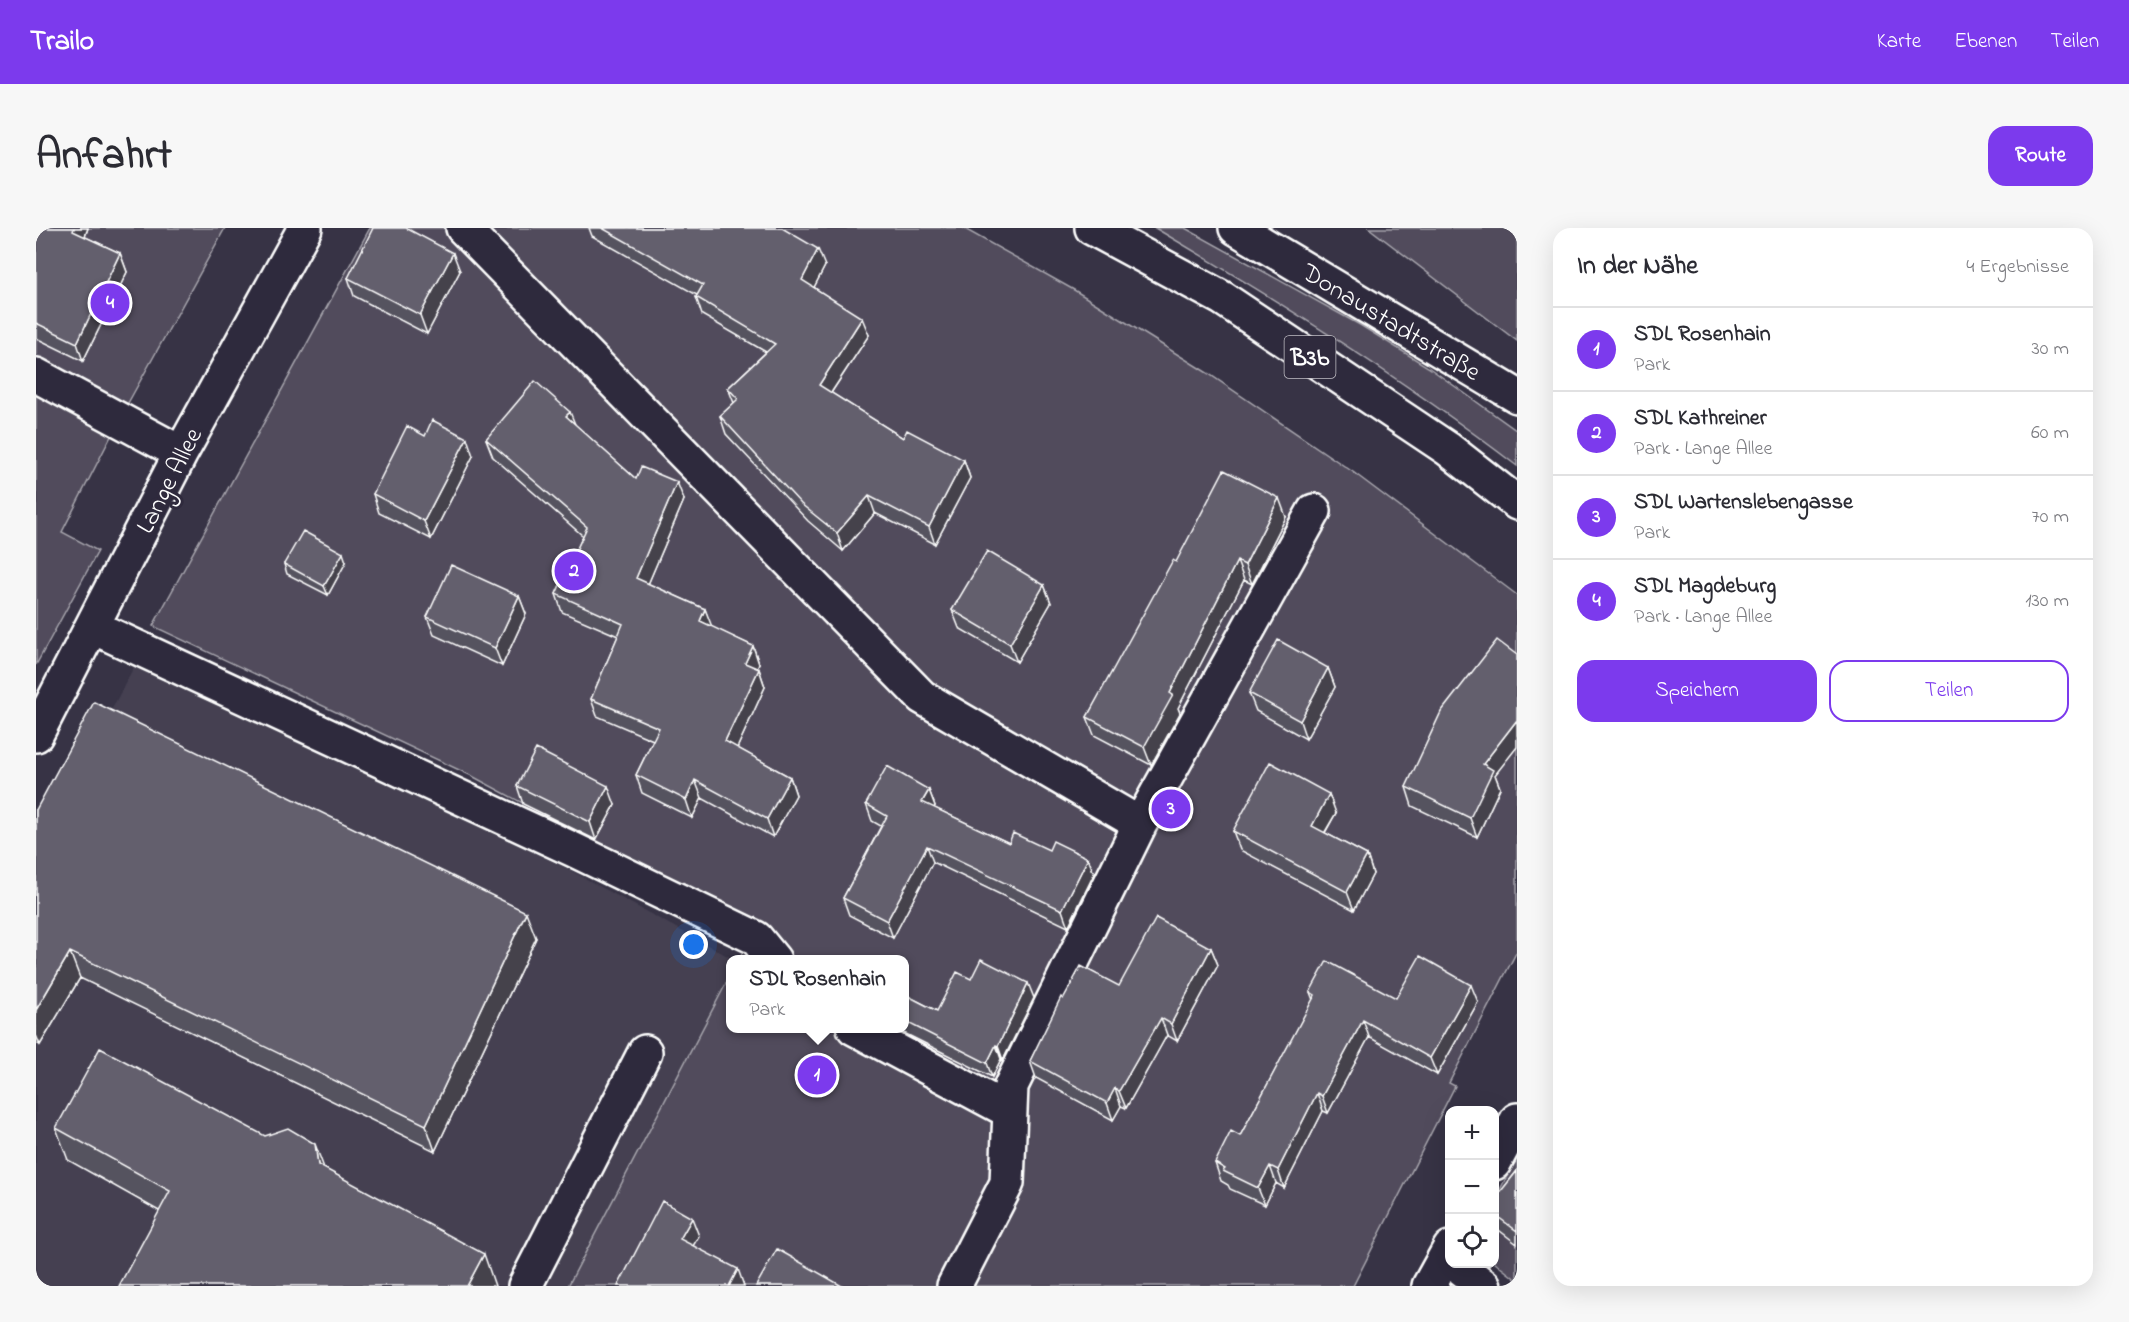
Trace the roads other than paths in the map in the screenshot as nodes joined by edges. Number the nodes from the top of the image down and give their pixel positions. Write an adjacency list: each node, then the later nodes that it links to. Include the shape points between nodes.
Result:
1 (305, 228): 7 (main road, Lange Allee)
2 (463, 228): 12 (main road, via 922,697)
3 (1092, 228): 8 (main road, B3b, via 1222,298 1448,449)
4 (1236, 228): 6 (main road, Donaustadtstraße)
5 (36, 375): 7 (main road)
6 (1517, 396)
7 (181, 453): 10 (main road, Lange Allee)
8 (1517, 503)
9 (1314, 511): 12 (main road)
10 (93, 627): 11 (main road, Lange Allee); 13 (main road, via 756,938)
11 (36, 735)
12 (1140, 825): 16 (main road, via 1011,1086)
13 (770, 955)
14 (862, 1033): 16 (main road)
15 (645, 1052): 21 (main road)
16 (1010, 1111): 22 (main road, via 1007,1182)
17 (1517, 1120): 18 (main road)
18 (1496, 1160)
19 (1445, 1263): 23 (main road)
20 (1464, 1268): 24 (main road)
21 (525, 1286)
22 (954, 1286)
23 (1429, 1286)
24 (1484, 1286)

